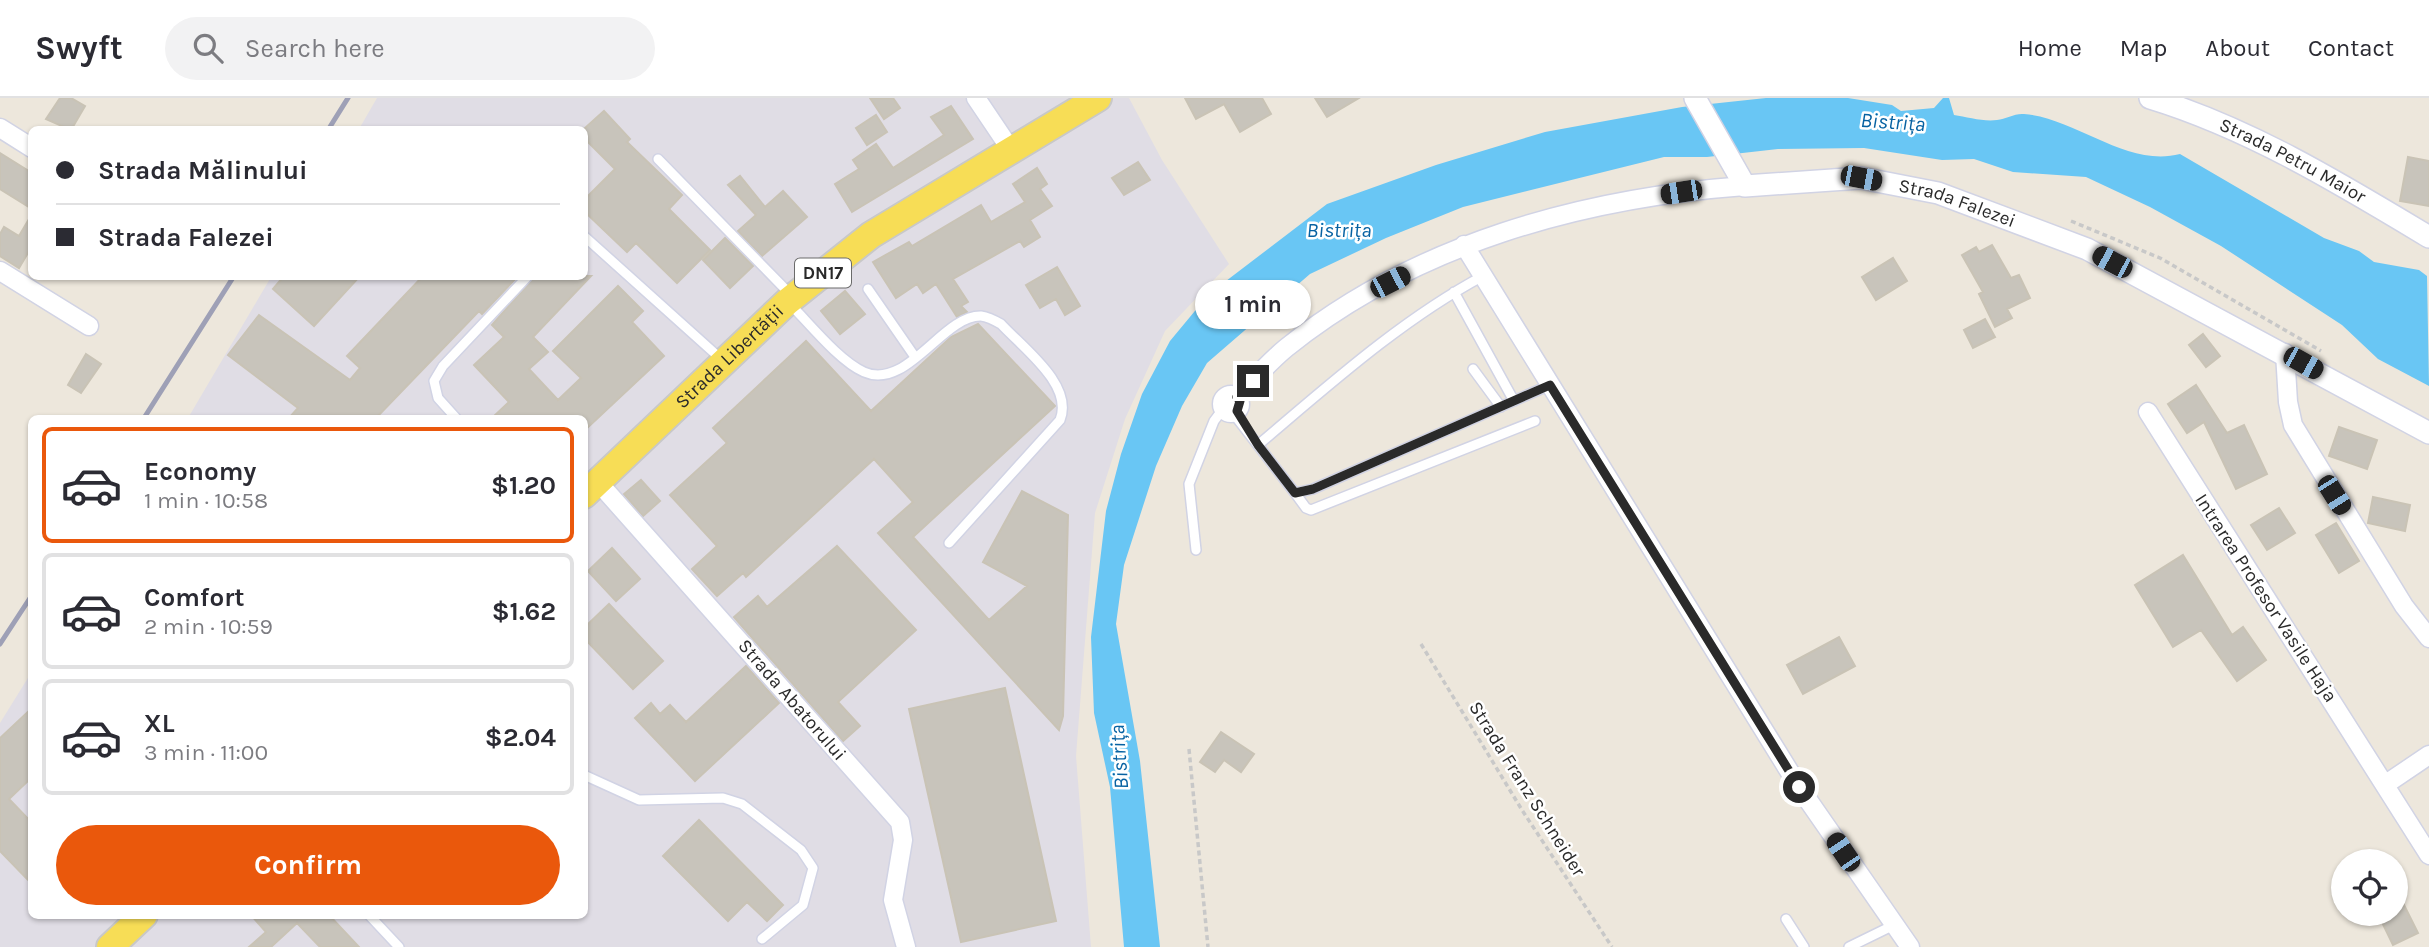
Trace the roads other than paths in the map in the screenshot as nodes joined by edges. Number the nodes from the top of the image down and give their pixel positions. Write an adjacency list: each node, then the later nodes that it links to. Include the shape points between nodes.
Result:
1 (976, 98): 7 (street)
2 (1098, 98): 7 (main road, Strada Libertății / DN17)
3 (1695, 98): 9 (street)
4 (2150, 98): 10 (street, Strada Petru Maior, via 2286,156)
5 (0, 128): 6 (street)
6 (28, 146)
7 (1011, 150): 18 (main road, Strada Libertății / DN17, via 871,235)
8 (658, 159): 18 (lane)
9 (1740, 177): 12 (street, Strada Falezei, via 1702,189 1543,218); 20 (street, Strada Falezei, via 1861,178 1938,193 2087,250)
10 (2429, 237)
11 (588, 240): 22 (lane)
12 (1464, 244): 14 (street); 26 (street, Strada Falezei, via 1341,307 1284,349)
13 (0, 271): 19 (street)
14 (1483, 276): 17 (lane); 24 (street)
15 (524, 280): 29 (lane, via 434,381 438,398)
16 (868, 289): 21 (lane)
17 (1454, 292): 25 (lane); 32 (lane, via 1351,367)
18 (790, 300): 21 (lane, via 841,355 864,372 896,371); 22 (main road, Strada Libertății / DN17)
19 (89, 326)
20 (2285, 353): 31 (street, Strada Falezei); 37 (street, via 2293,425 2404,607)
21 (915, 357): 35 (lane, via 966,319 989,318 1001,324 1060,387 1063,396 1060,420)
22 (724, 362): 33 (main road, Strada Libertății / DN17)
23 (1473, 369): 27 (lane)
24 (1550, 385): 25 (lane); 45 (street, via 1799,787)
25 (1514, 401): 27 (lane)
26 (1233, 407): 32 (lane); 36 (lane, via 1214,421 1189,484)
27 (1501, 407): 34 (lane)
28 (2148, 412): 40 (street, Intrarea Profesor Vasile Haja)
29 (453, 415)
30 (1535, 421): 34 (lane, via 1311,510)
31 (2429, 433)
32 (1258, 445): 34 (lane)
33 (592, 488): 49 (street, Strada Abatorului, via 900,822 904,840 893,900)
34 (1295, 493)
35 (949, 542)
36 (1196, 550)
37 (2429, 638)
38 (2429, 755): 40 (street)
39 (588, 777): 46 (lane, via 639,800 723,798 742,804 801,850 813,868 803,905)
40 (2386, 784): 41 (street, Intrarea Profesor Vasile Haja)
41 (2429, 855)
42 (140, 919): 47 (main road)
43 (373, 919): 48 (lane)
44 (1786, 919): 50 (lane)
45 (1894, 925): 51 (lane); 52 (street)
46 (762, 939)
47 (110, 947)
48 (399, 947)
49 (906, 947)
50 (1804, 947)
51 (1849, 947)
52 (1910, 947)

